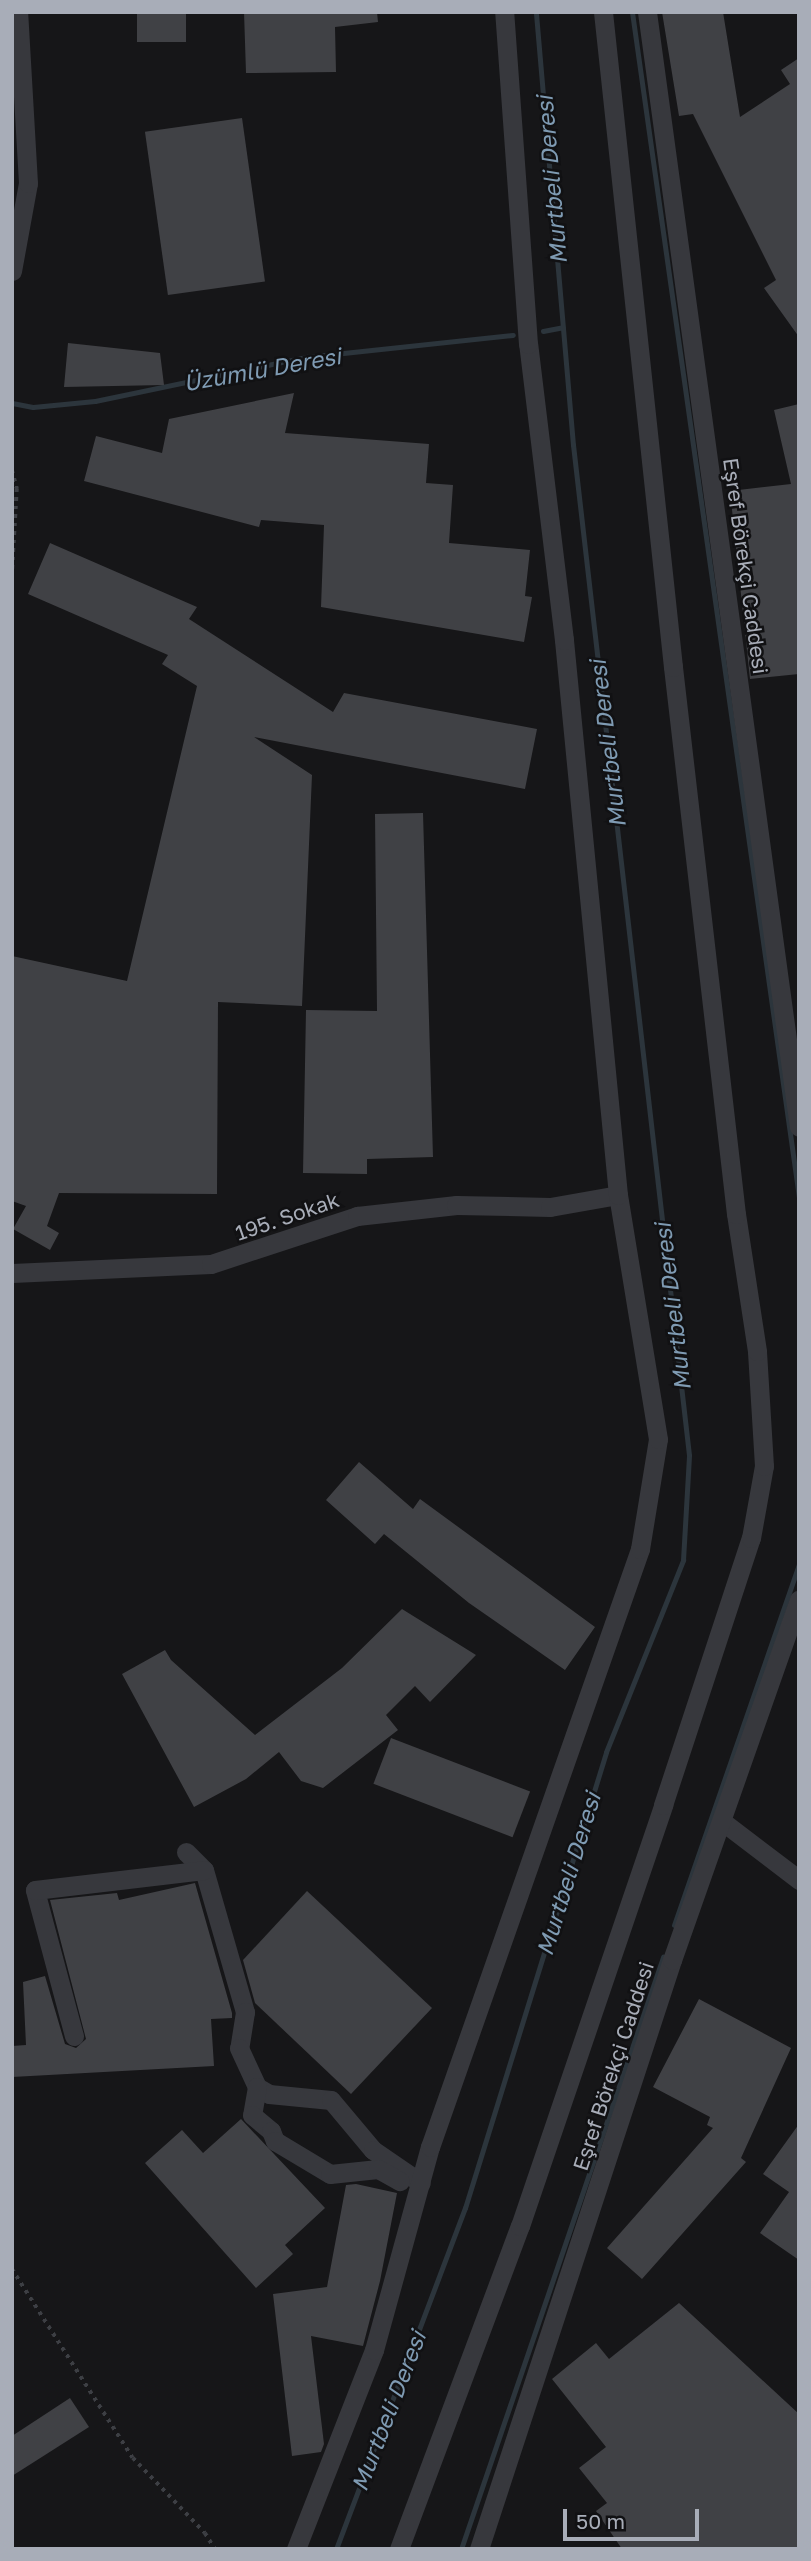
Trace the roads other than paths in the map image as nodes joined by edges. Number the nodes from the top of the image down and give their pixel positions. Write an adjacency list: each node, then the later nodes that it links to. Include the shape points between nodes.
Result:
1 (18, 12): 5 (street, via 28,183)
2 (505, 12): 7 (street, via 528,344 564,640)
3 (603, 12): 18 (street, via 673,667 736,1214 757,1351 764,1466 751,1538 668,1792 520,2226)
4 (647, 12): 6 (street, Eşref Börekçi Caddesi)
5 (12, 271)
6 (799, 1127)
7 (618, 1195): 8 (street, 195. Sokak, via 550,1207 456,1205 357,1216 211,1264); 16 (street, via 658,1439 652,1496 640,1549)
8 (12, 1273)
9 (799, 1600): 10 (street, Eşref Börekçi Caddesi)
10 (723, 1822): 13 (street); 19 (street, Eşref Börekçi Caddesi, via 663,1986)
11 (186, 1852): 12 (street)
12 (204, 1870): 14 (street, via 35,1890); 15 (street, via 245,2012 239,2048)
13 (799, 1880)
14 (74, 2036)
15 (257, 2087): 16 (street, via 269,2095 331,2100 373,2150); 16 (street, via 252,2115 271,2131 275,2141 330,2174 378,2169)
16 (420, 2188): 17 (street, via 374,2350)
17 (296, 2549)
18 (400, 2549)
19 (480, 2549)

